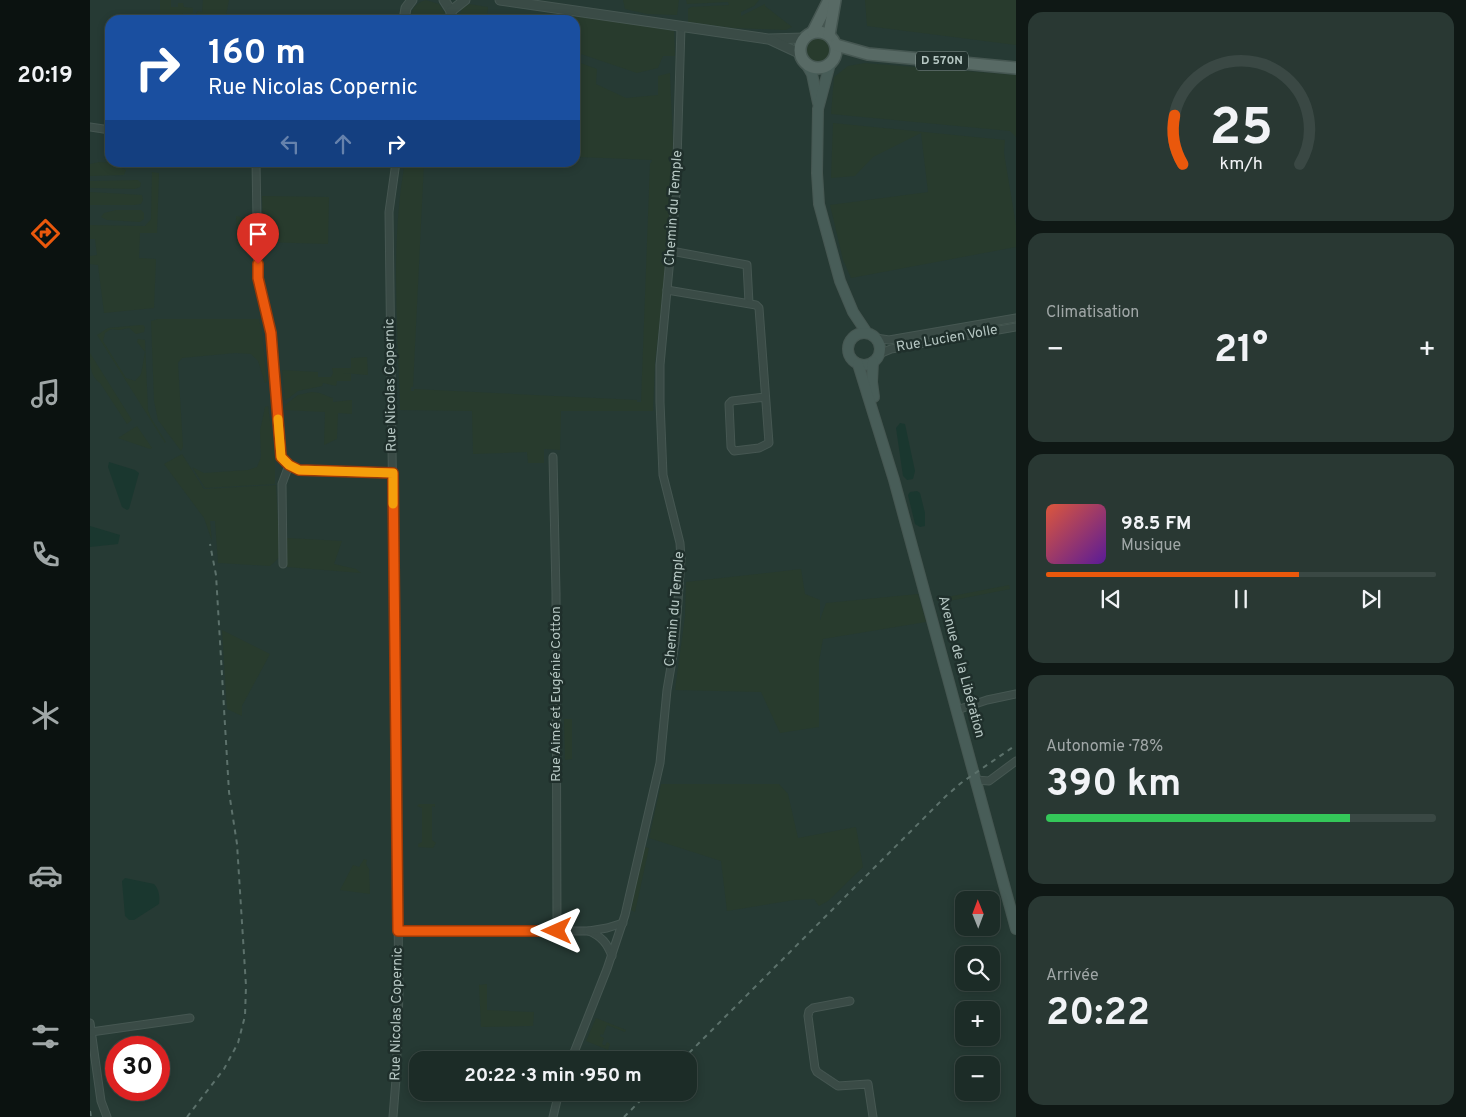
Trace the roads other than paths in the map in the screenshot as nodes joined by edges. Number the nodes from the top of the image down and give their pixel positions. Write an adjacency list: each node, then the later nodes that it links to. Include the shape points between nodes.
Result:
1 (412, 0): 7 (street)
2 (444, 0): 8 (street)
3 (465, 0): 9 (street)
4 (500, 0): 10 (street)
5 (829, 0): 11 (main road)
6 (835, 0): 12 (main road)
7 (405, 10)
8 (451, 15)
9 (452, 15)
10 (682, 27): 13 (street); 24 (street, Chemin du Temple, via 678,164)
11 (809, 35): 12 (main road, via 824,32); 13 (street); 16 (main road, via 800,49)
12 (829, 35): 14 (main road)
13 (768, 39): 16 (street)
14 (836, 45): 15 (main road, D 570N); 17 (main road)
15 (868, 54): 17 (main road, D 570N, via 846,56); 18 (main road, D 570N)
16 (803, 58): 17 (main road, via 814,68 825,67); 19 (main road, via 812,74)
17 (831, 62): 19 (main road)
18 (1016, 68)
19 (818, 108): 26 (main road, via 819,204)
20 (90, 127): 21 (street)
21 (105, 129)
22 (256, 167): 37 (street, via 258,278 271,333 281,457)
23 (395, 167): 38 (street, Rue Nicolas Copernic, via 389,212)
24 (671, 251): 25 (street, Chemin du Temple); 27 (street, via 747,265)
25 (667, 290): 27 (street); 46 (street, Chemin du Temple, via 660,365 662,466 682,559 660,762)
26 (847, 298): 30 (main road, via 860,323); 31 (main road)
27 (749, 303): 34 (street, via 759,308)
28 (1016, 318): 30 (street, via 889,340)
29 (1016, 327): 32 (street, Rue Lucien Volle, via 891,348)
30 (872, 335): 31 (main road, via 857,334); 32 (main road, via 880,346)
31 (853, 337): 33 (main road, via 848,351)
32 (876, 358): 33 (main road, via 869,364); 35 (main road, Avenue de la Libération, via 872,382)
33 (858, 364): 35 (main road, Avenue de la Libération)
34 (765, 397): 34 (street, via 769,443 759,448 734,451 729,404)
35 (874, 413): 41 (main road, Avenue de la Libération)
36 (554, 457): 49 (street, Rue Aimé et Eugénie Cotton)
37 (289, 465): 38 (street, via 299,470); 39 (street, via 282,484)
38 (393, 473): 48 (street, Rue Nicolas Copernic)
39 (283, 564)
40 (1016, 694): 41 (street)
41 (957, 710): 43 (main road, Avenue de la Libération)
42 (1016, 761): 44 (street)
43 (976, 780): 44 (street); 45 (main road, Avenue de la Libération)
44 (989, 782): 45 (street)
45 (980, 792): 47 (main road, Avenue de la Libération)
46 (623, 923): 50 (street); 51 (street, Chemin du Temple)
47 (1016, 929)
48 (398, 931): 49 (street); 59 (street, Rue Nicolas Copernic, via 398,1051)
49 (557, 931): 50 (street)
50 (590, 931): 51 (street, via 600,936)
51 (612, 956): 56 (street, Chemin du Temple)
52 (850, 1001): 61 (street, via 809,1011 815,1068 838,1086 868,1084)
53 (190, 1018): 55 (street)
54 (90, 1023): 55 (street)
55 (91, 1032): 58 (street, via 101,1101)
56 (575, 1051)
57 (557, 1101): 60 (street)
58 (107, 1117)
59 (393, 1117)
60 (553, 1117)
61 (873, 1117)

